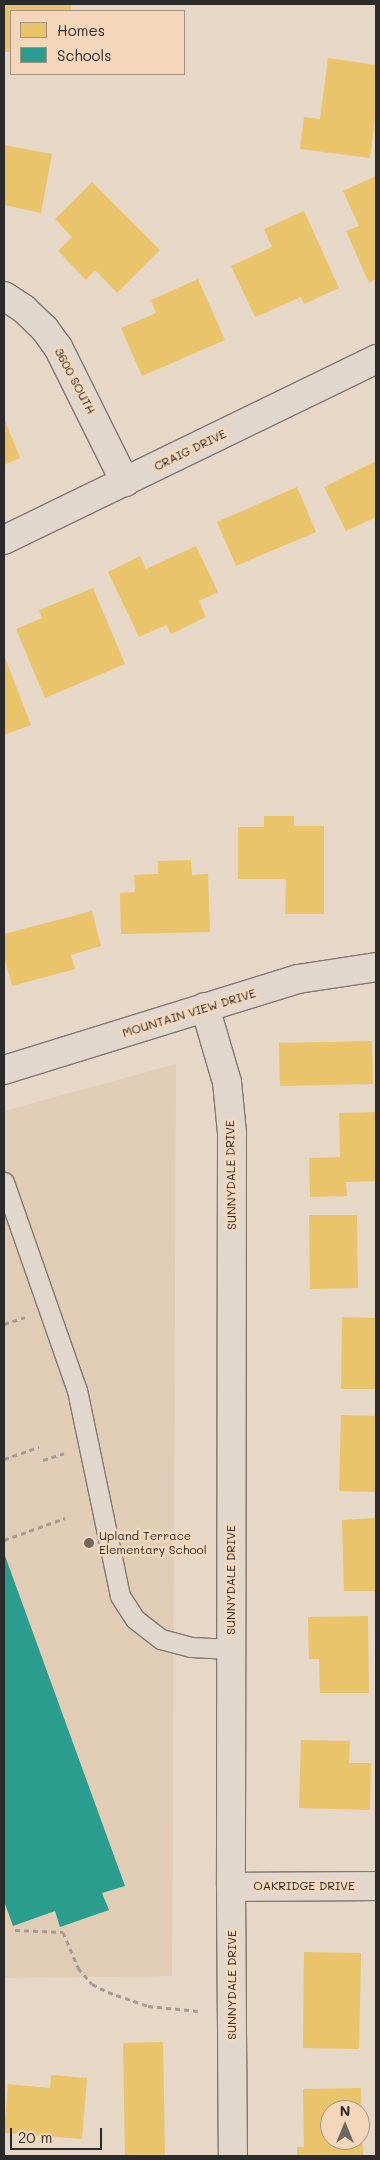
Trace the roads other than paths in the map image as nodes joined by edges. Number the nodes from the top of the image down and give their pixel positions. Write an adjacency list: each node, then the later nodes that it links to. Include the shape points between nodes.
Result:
1 (4, 296): 3 (street, 3600 SOUTH, via 24,309 58,347)
2 (376, 359): 3 (street, CRAIG DRIVE)
3 (125, 482): 4 (street, CRAIG DRIVE)
4 (4, 540)
5 (376, 967): 6 (street, MOUNTAIN VIEW DRIVE, via 298,979)
6 (205, 1007): 7 (street, MOUNTAIN VIEW DRIVE); 9 (street, SUNNYDALE DRIVE, via 227,1082 232,1133)
7 (4, 1070)
8 (4, 1182): 9 (lane, via 76,1390 120,1596 135,1619 162,1639 192,1647)
9 (231, 1649): 11 (street, SUNNYDALE DRIVE)
10 (376, 1886): 11 (street, OAKRIDGE DRIVE)
11 (231, 1887): 12 (street, SUNNYDALE DRIVE)
12 (234, 2156)

